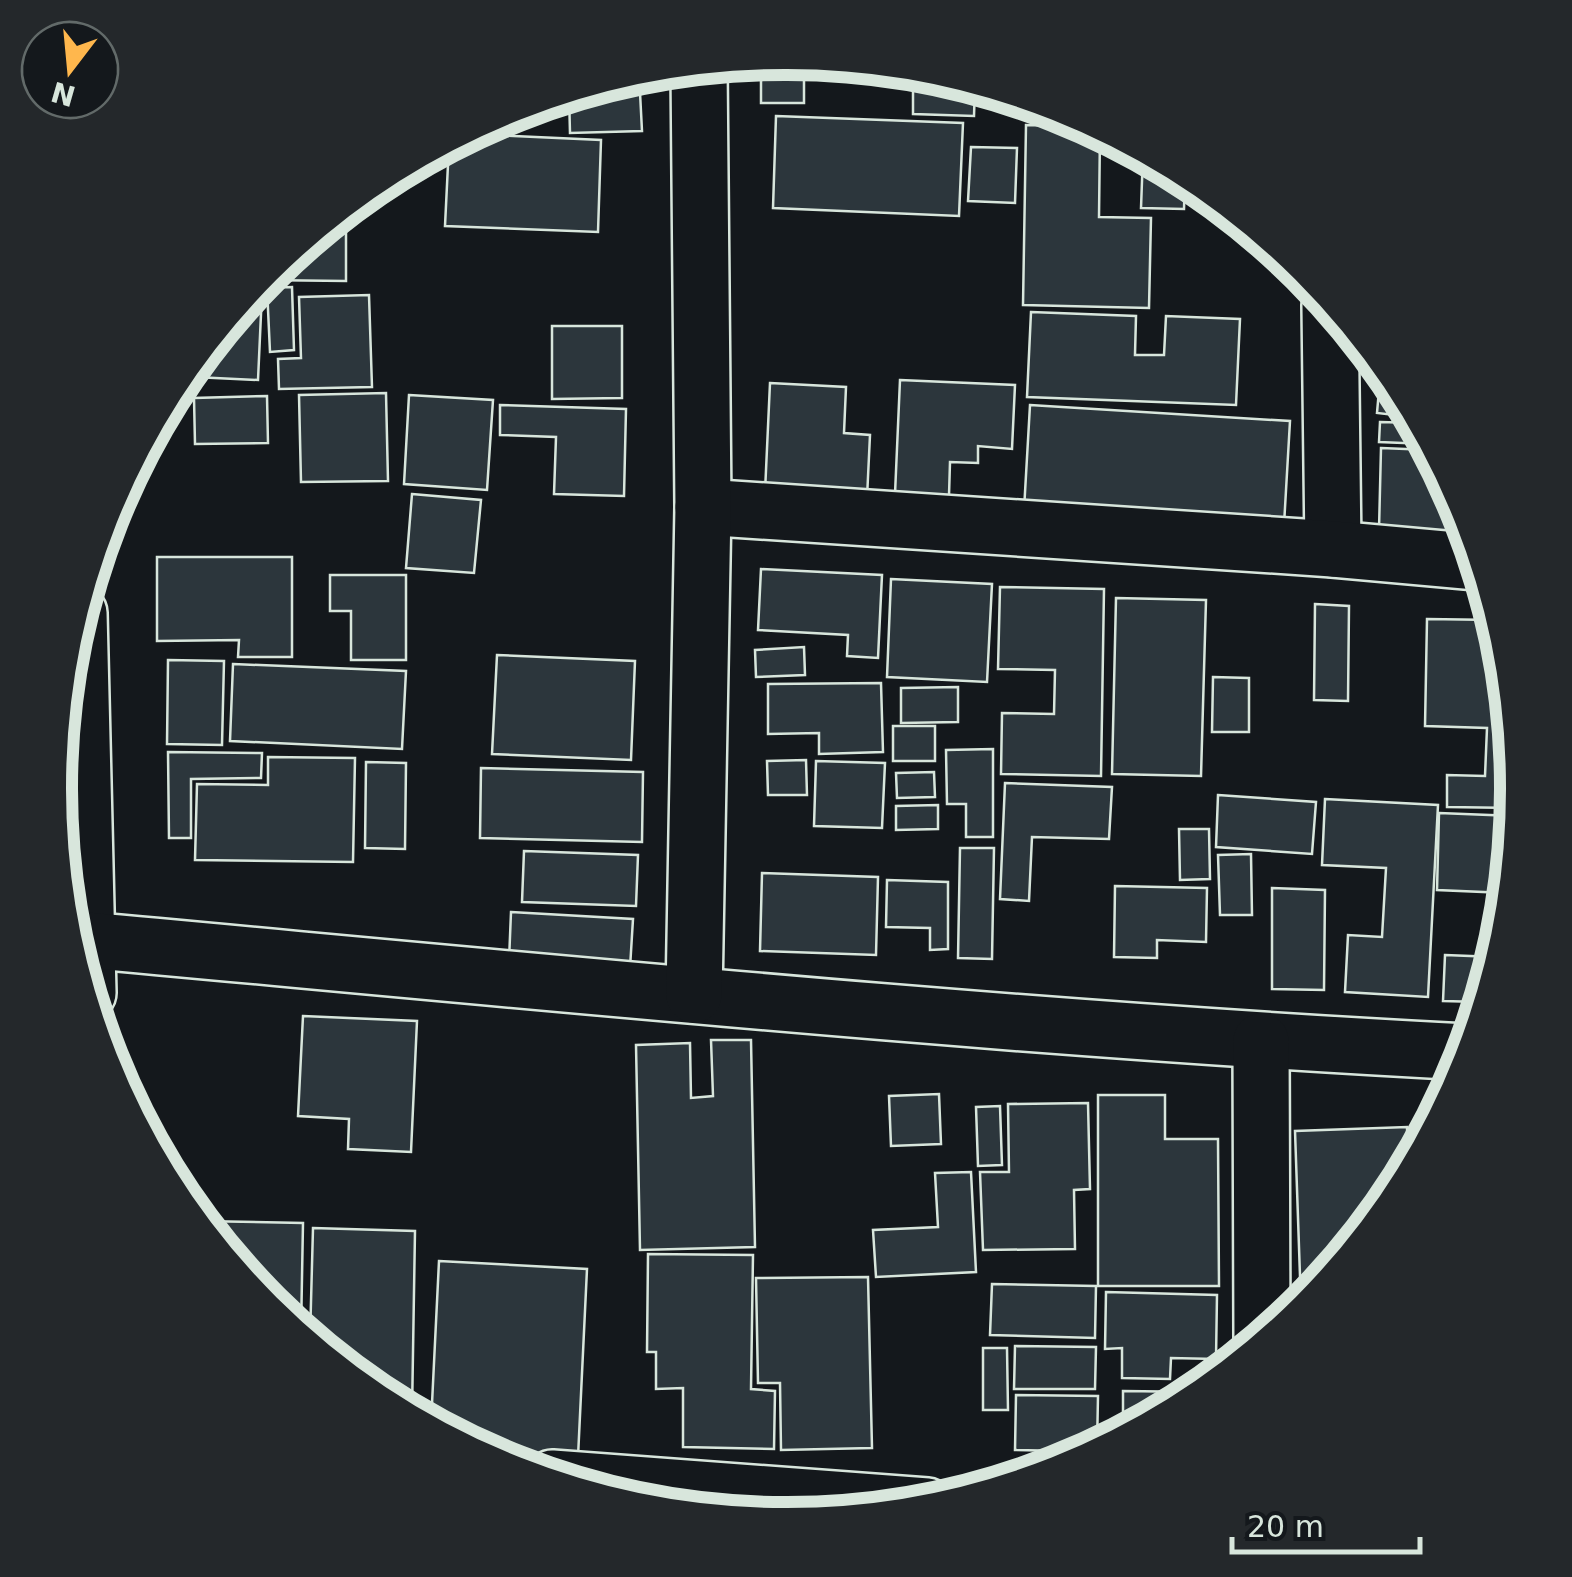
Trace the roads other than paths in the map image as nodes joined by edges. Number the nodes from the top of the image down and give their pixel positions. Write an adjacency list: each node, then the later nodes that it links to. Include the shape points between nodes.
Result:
1 (698, 81): 3 (street)
2 (1330, 328): 4 (street)
3 (704, 506): 4 (street); 9 (street)
4 (1334, 549): 5 (street)
5 (1462, 561)
6 (81, 684): 7 (street)
7 (86, 929)
8 (96, 967): 9 (street)
9 (694, 995): 10 (street)
10 (1261, 1041): 11 (street); 12 (street)
11 (1449, 1051)
12 (1262, 1320)
13 (627, 1484): 14 (street)
14 (839, 1499)

